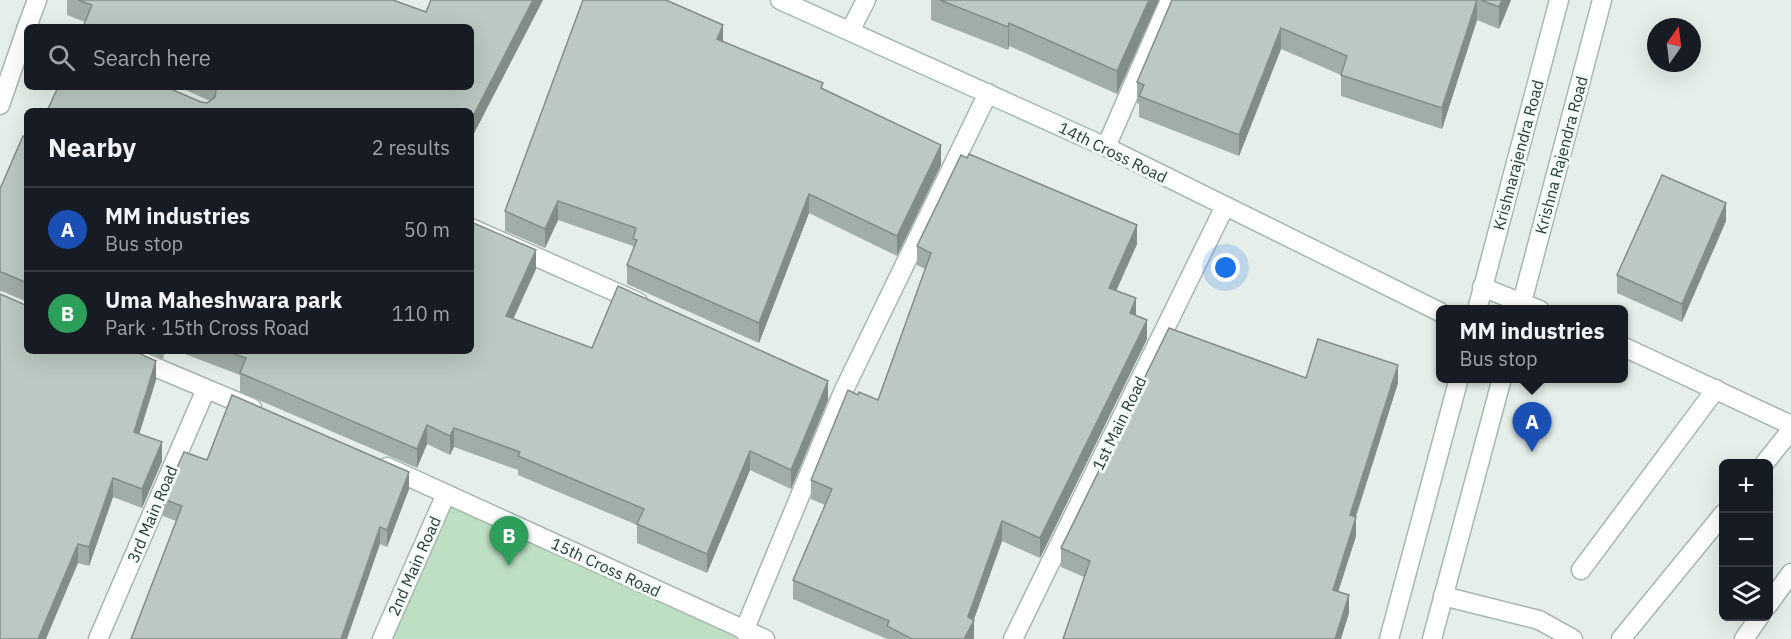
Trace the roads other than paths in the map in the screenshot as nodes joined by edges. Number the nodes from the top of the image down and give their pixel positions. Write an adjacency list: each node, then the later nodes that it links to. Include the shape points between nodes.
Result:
1 (37, 0): 7 (street)
2 (780, 0): 8 (street, 14th Cross Road)
3 (866, 0): 8 (street)
4 (1170, 0): 12 (street)
5 (1559, 0): 15 (street, Krishnarajendra Road)
6 (1602, 0): 18 (street, Krishna Rajendra Road)
7 (29, 24)
8 (850, 31): 10 (street, 14th Cross Road)
9 (24, 38): 11 (street)
10 (988, 93): 12 (street, 14th Cross Road); 39 (street, via 838,389)
11 (0, 105)
12 (1106, 147): 13 (street, 14th Cross Road)
13 (1225, 206): 20 (street, 14th Cross Road); 43 (street, 1st Main Road)
14 (474, 229): 19 (street)
15 (1482, 287): 16 (street, Krishnarajendra Road); 17 (street)
16 (1478, 305)
17 (1519, 305)
18 (1521, 305)
19 (657, 310)
20 (1436, 310)
21 (1628, 349): 26 (street)
22 (124, 354): 25 (street)
23 (1458, 383): 44 (street)
24 (1501, 383): 36 (street)
25 (206, 389): 27 (street); 40 (street, 3rd Main Road)
26 (1716, 389): 28 (street); 34 (street)
27 (270, 416)
28 (1791, 425)
29 (1791, 430): 31 (street)
30 (366, 458): 32 (street, 15th Cross Road)
31 (1768, 459)
32 (446, 494): 39 (street, 15th Cross Road); 41 (street, 2nd Main Road)
33 (1719, 519): 47 (street)
34 (1581, 570)
35 (1791, 573): 37 (street)
36 (1443, 596): 45 (street); 46 (street, via 1539,620)
37 (1773, 598)
38 (1757, 621): 48 (street)
39 (744, 630): 42 (street, 15th Cross Road)
40 (98, 639)
41 (382, 639)
42 (765, 639)
43 (1013, 639)
44 (1389, 639)
45 (1432, 639)
46 (1573, 639)
47 (1621, 639)
48 (1744, 639)

